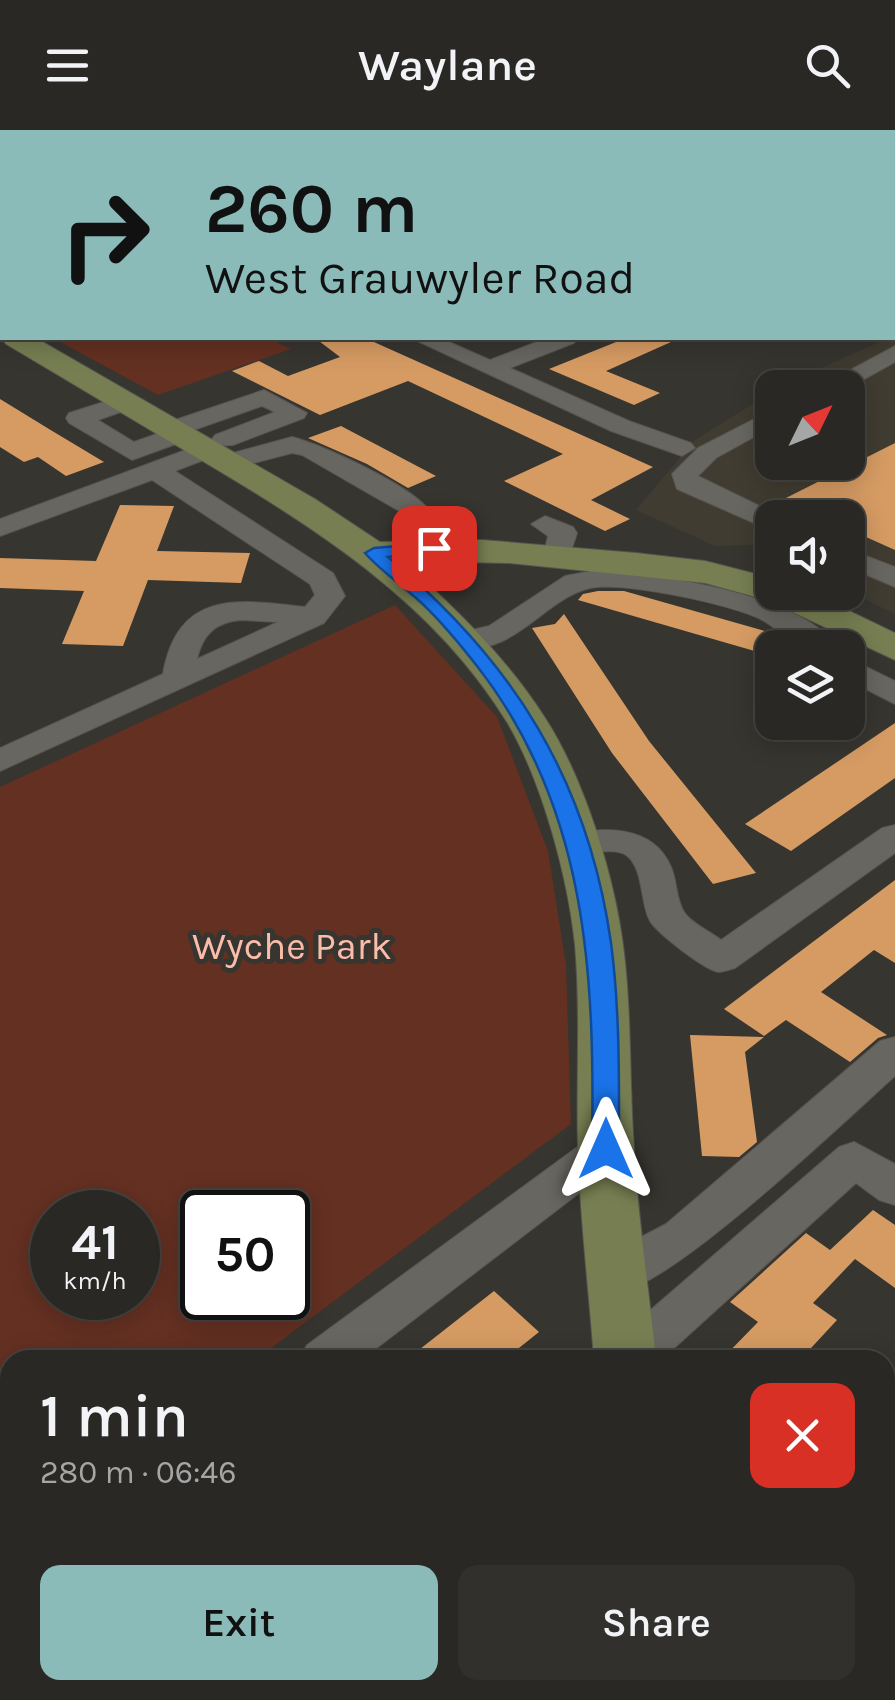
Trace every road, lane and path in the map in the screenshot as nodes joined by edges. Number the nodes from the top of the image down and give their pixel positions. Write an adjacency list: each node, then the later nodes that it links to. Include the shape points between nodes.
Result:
1 (20, 340): 7 (main road)
2 (427, 340): 5 (street)
3 (561, 340): 5 (street)
4 (895, 353): 6 (street)
5 (490, 368): 9 (street)
6 (863, 370)
7 (169, 424): 7 (street, via 78,418 132,452); 10 (street); 13 (street, via 312,450 411,506 420,516); 14 (main road)
8 (755, 426): 11 (street, via 685,474 698,490)
9 (682, 448)
10 (154, 470): 12 (street); 17 (street)
11 (755, 516)
12 (0, 528)
13 (422, 548): 14 (main road); 18 (main road, via 551,540 716,574)
14 (374, 553): 17 (street); 25 (main road)
15 (865, 565): 16 (street)
16 (895, 578)
17 (323, 580): 22 (street, via 330,596)
18 (755, 589)
19 (755, 597): 25 (street, via 588,578 499,632)
20 (792, 610): 23 (street)
21 (811, 610): 24 (main road)
22 (313, 618): 27 (street); 27 (street, via 228,611 211,616 187,634)
23 (809, 630)
24 (888, 637)
25 (466, 640): 33 (main road, via 527,721)
26 (865, 677): 28 (street)
27 (178, 680): 30 (street)
28 (895, 694)
29 (0, 730): 30 (street)
30 (68, 731): 31 (street)
31 (0, 762)
32 (895, 836): 33 (street, via 720,960 667,918 653,866 640,848 621,841)
33 (576, 844): 35 (main road, via 599,945)
34 (895, 1052): 37 (street, via 682,1237)
35 (606, 1149): 37 (main road); 38 (street)
36 (895, 1187): 40 (street, via 854,1159)
37 (616, 1273): 39 (main road)
38 (337, 1350)
39 (625, 1350)
40 (637, 1350)

